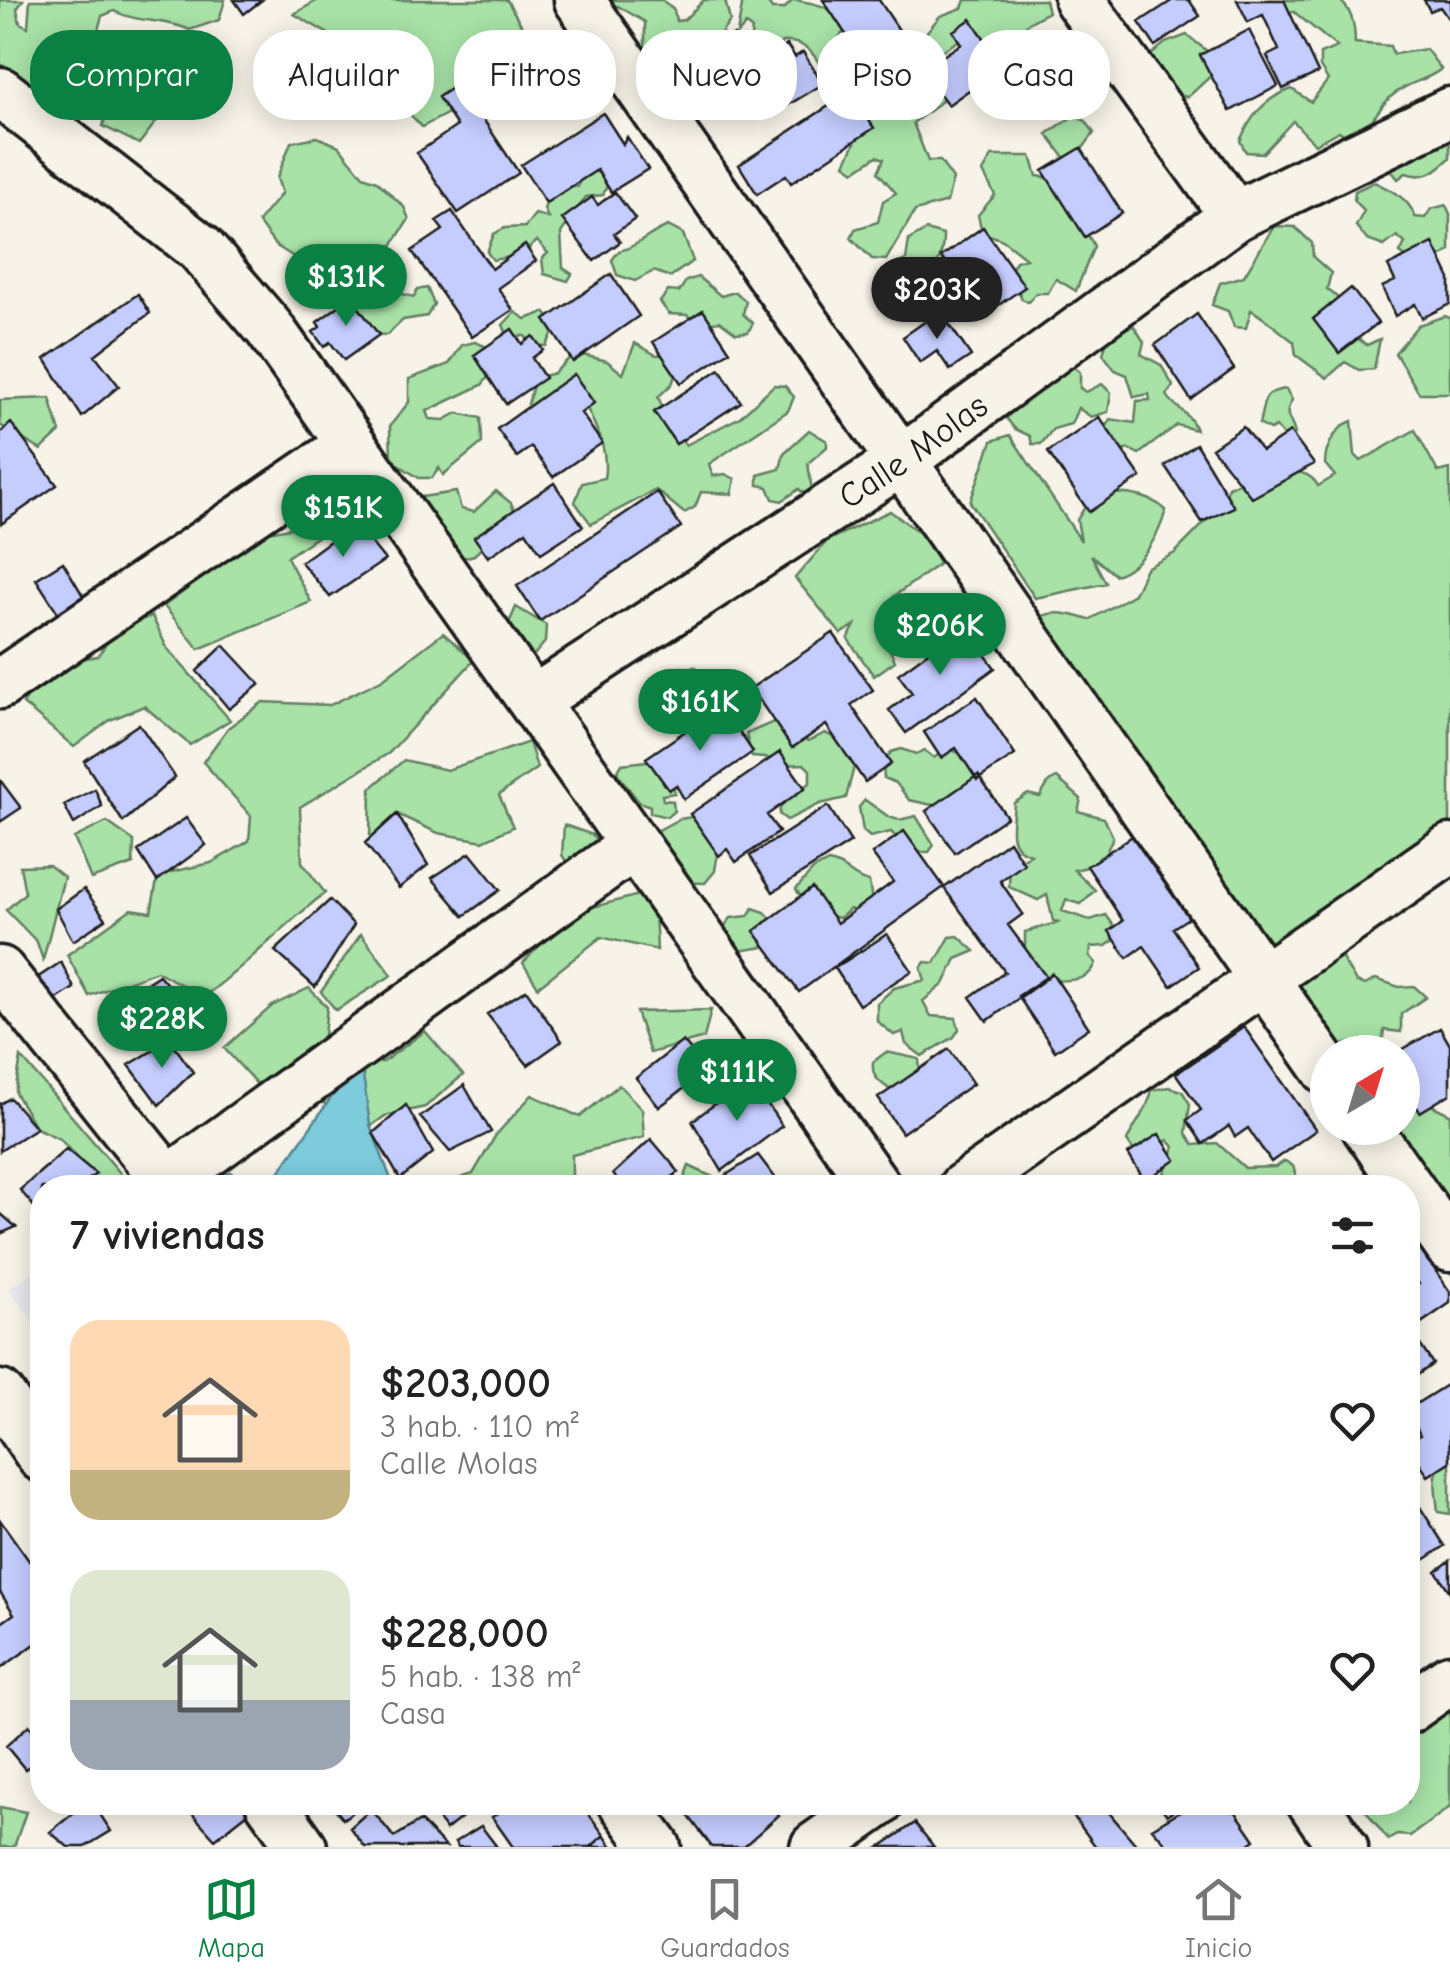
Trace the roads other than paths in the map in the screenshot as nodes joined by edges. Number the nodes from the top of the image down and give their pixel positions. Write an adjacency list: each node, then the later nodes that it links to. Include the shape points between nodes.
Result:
1 (580, 0): 7 (street)
2 (1079, 0): 5 (street)
3 (0, 92): 6 (street, via 200,248 268,328)
4 (1450, 112): 5 (street, Calle Molas)
5 (1235, 216): 7 (street, Calle Molas)
6 (351, 445): 8 (street); 9 (street)
7 (900, 462): 9 (street, Calle Molas); 13 (street)
8 (0, 684)
9 (532, 701): 10 (street)
10 (634, 845): 17 (street); 18 (street)
11 (1450, 848): 13 (street)
12 (1, 974): 16 (street)
13 (1262, 977): 14 (street); 19 (street)
14 (1310, 1045)
15 (1379, 1145): 20 (street)
16 (163, 1175)
17 (182, 1175)
18 (868, 1175)
19 (981, 1175)
20 (1400, 1175)
21 (1420, 1204): 22 (street)
22 (1450, 1247)
23 (1450, 1679): 24 (street)
24 (1420, 1700)
25 (279, 1815): 29 (street)
26 (632, 1815): 30 (street)
27 (860, 1815): 31 (street)
28 (1321, 1815): 32 (street)
29 (302, 1847)
30 (656, 1847)
31 (815, 1847)
32 (1343, 1847)

